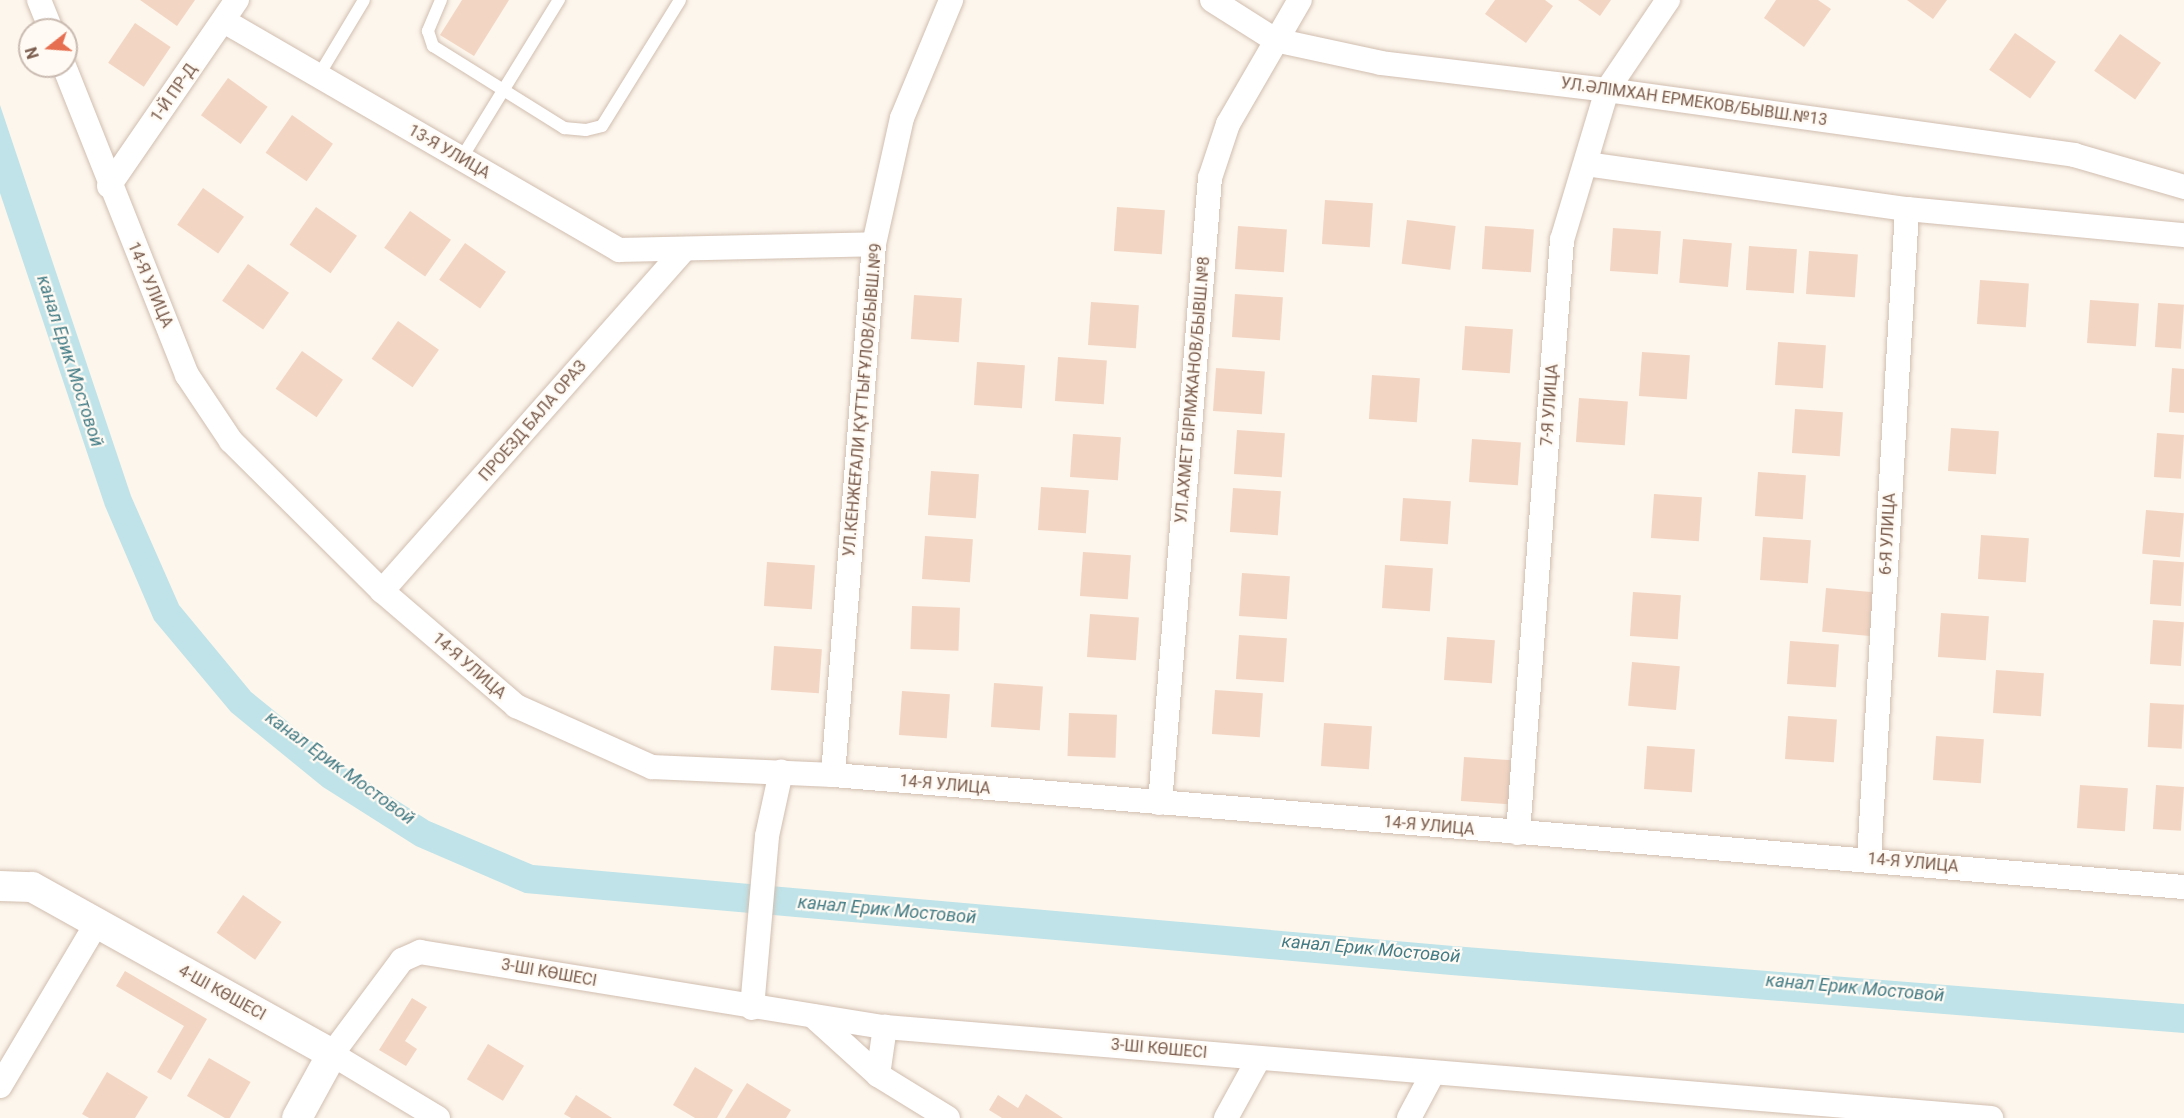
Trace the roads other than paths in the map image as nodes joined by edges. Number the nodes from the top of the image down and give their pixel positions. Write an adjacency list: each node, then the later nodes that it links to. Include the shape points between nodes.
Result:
1 (39, 0): 11 (street)
2 (237, 0): 12 (street, 1-Й ПР-Д)
3 (364, 0): 14 (lane)
4 (441, 0): 16 (lane, via 428,32 433,46)
5 (559, 0): 16 (lane)
6 (680, 0): 16 (lane, via 602,126 586,130 564,128)
7 (951, 0): 24 (street, УЛ.КЕНЖЕҒАЛИ ҚҰТТЫҒҰЛОВ/БЫВШ.№9, via 902,118)
8 (1212, 0): 13 (street, УЛ.ӘЛІМХАН ЕРМЕКОВ/БЫВШ.№13)
9 (1300, 0): 13 (street, УЛ.АХМЕТ БІРІМЖАНОВ/БЫВШ.№8)
10 (1668, 0): 17 (street, 7-Я УЛИЦА)
11 (46, 18)
12 (224, 21): 14 (street, 13-Я УЛИЦА); 20 (street, 1-Й ПР-Д)
13 (1275, 40): 17 (street, УЛ.ӘЛІМХАН ЕРМЕКОВ/БЫВШ.№13, via 1381,63); 29 (street, УЛ.АХМЕТ БІРІМЖАНОВ/БЫВШ.№8, via 1228,124 1210,178)
14 (319, 75): 18 (street, 13-Я УЛИЦА)
15 (68, 78): 20 (street, 14-Я УЛИЦА)
16 (503, 88): 18 (lane)
17 (1607, 90): 19 (street, 7-Я УЛИЦА); 21 (street, УЛ.ӘЛІМХАН ЕРМЕКОВ/БЫВШ.№13, via 2074,154)
18 (460, 159): 25 (street, 13-Я УЛИЦА, via 619,250)
19 (1586, 164): 22 (street); 30 (street, 7-Я УЛИЦА, via 1562,240)
20 (109, 186): 26 (street, 14-Я УЛИЦА, via 188,375 231,441)
21 (2184, 187)
22 (1906, 209): 23 (street); 31 (street, 6-Я УЛИЦА)
23 (2184, 234)
24 (874, 244): 25 (street, 13-Я УЛИЦА); 28 (street, УЛ.КЕНЖЕҒАЛИ ҚҰТТЫҒҰЛОВ/БЫВШ.№9)
25 (683, 251): 26 (street, ПРОЕЗД БАЛА ОРАЗ)
26 (382, 591): 27 (street, 14-Я УЛИЦА, via 526,710 652,767)
27 (781, 772): 28 (street, 14-Я УЛИЦА); 35 (street, via 767,837)
28 (833, 775): 29 (street, 14-Я УЛИЦА)
29 (1160, 803): 30 (street, 14-Я УЛИЦА)
30 (1518, 833): 31 (street, 14-Я УЛИЦА)
31 (1869, 860): 33 (street, 14-Я УЛИЦА)
32 (0, 886): 34 (street, 4-ШІ КӨШЕСІ, via 32,887)
33 (2184, 887)
34 (96, 924): 38 (street, 4-ШІ КӨШЕСІ); 42 (street)
35 (752, 1008): 36 (street, 3-ШІ КӨШЕСІ); 38 (street, 3-ШІ КӨШЕСІ, via 420,952 402,960)
36 (813, 1016): 37 (street, 3-ШІ КӨШЕСІ); 41 (street)
37 (885, 1027): 39 (street, 3-ШІ КӨШЕСІ); 41 (street)
38 (332, 1054): 43 (street); 44 (street, 4-ШІ КӨШЕСІ)
39 (1259, 1058): 40 (street, 3-ШІ КӨШЕСІ); 46 (street)
40 (1433, 1073): 47 (street); 48 (street, 3-ШІ КӨШЕСІ)
41 (878, 1075): 45 (street)
42 (0, 1086)
43 (297, 1118)
44 (438, 1118)
45 (948, 1118)
46 (1226, 1118)
47 (1409, 1118)
48 (1991, 1118)

